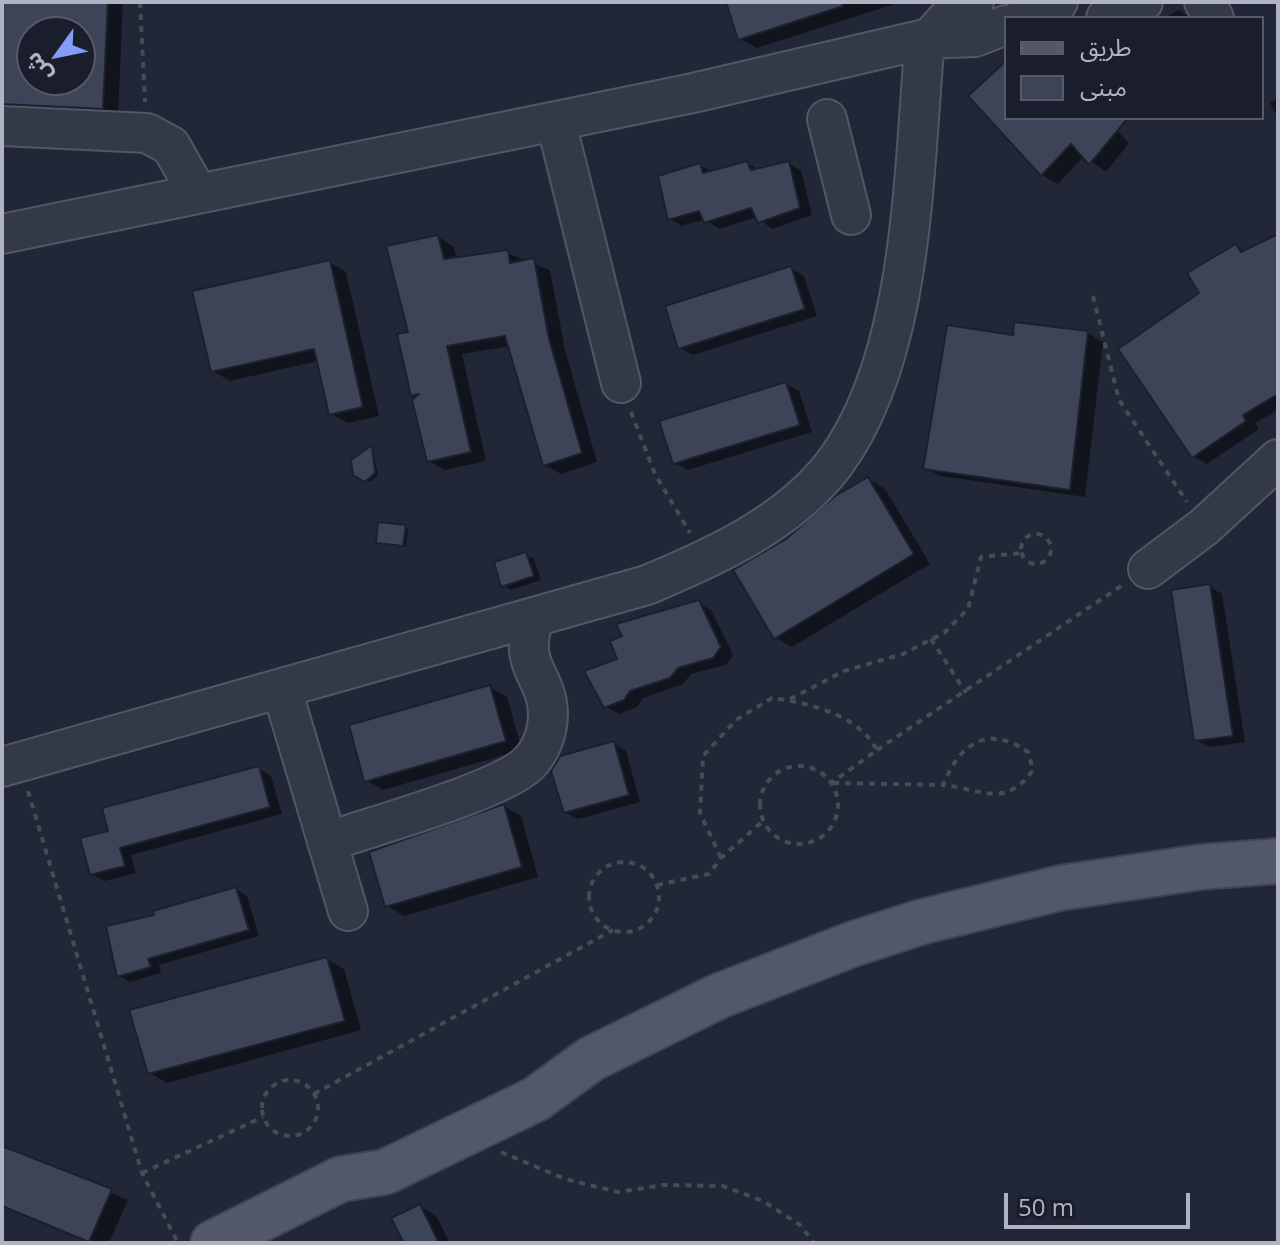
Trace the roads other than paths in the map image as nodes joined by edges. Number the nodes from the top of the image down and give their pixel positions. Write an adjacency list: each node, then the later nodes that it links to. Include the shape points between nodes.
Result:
1 (974, 2): 5 (street)
2 (1143, 2): 3 (street)
3 (1111, 16)
4 (1004, 26): 5 (street, via 960,40)
5 (927, 39): 7 (street); 15 (street, via 896,320 860,419 833,464 753,534 707,560 647,585)
6 (827, 119): 10 (street)
7 (556, 122): 9 (street); 12 (street)
8 (2, 126): 9 (street, via 147,133 171,146)
9 (198, 194): 11 (street)
10 (851, 215)
11 (2, 234)
12 (625, 395)
13 (1278, 459): 14 (street, via 1204,527)
14 (1148, 569)
15 (534, 619): 16 (street); 18 (street, via 527,652 548,709 541,746 530,762 498,782)
16 (282, 690): 17 (street); 18 (street)
17 (11, 765)
18 (327, 842): 20 (street)
19 (1278, 861): 21 (main road, via 1060,888 921,922 785,968)
20 (348, 911)
21 (591, 1059): 22 (main road, via 543,1095 385,1172); 22 (main road, via 559,1060 529,1070 374,1147)
22 (341, 1179): 23 (main road)
23 (260, 1233): 24 (main road)
24 (213, 1243)

